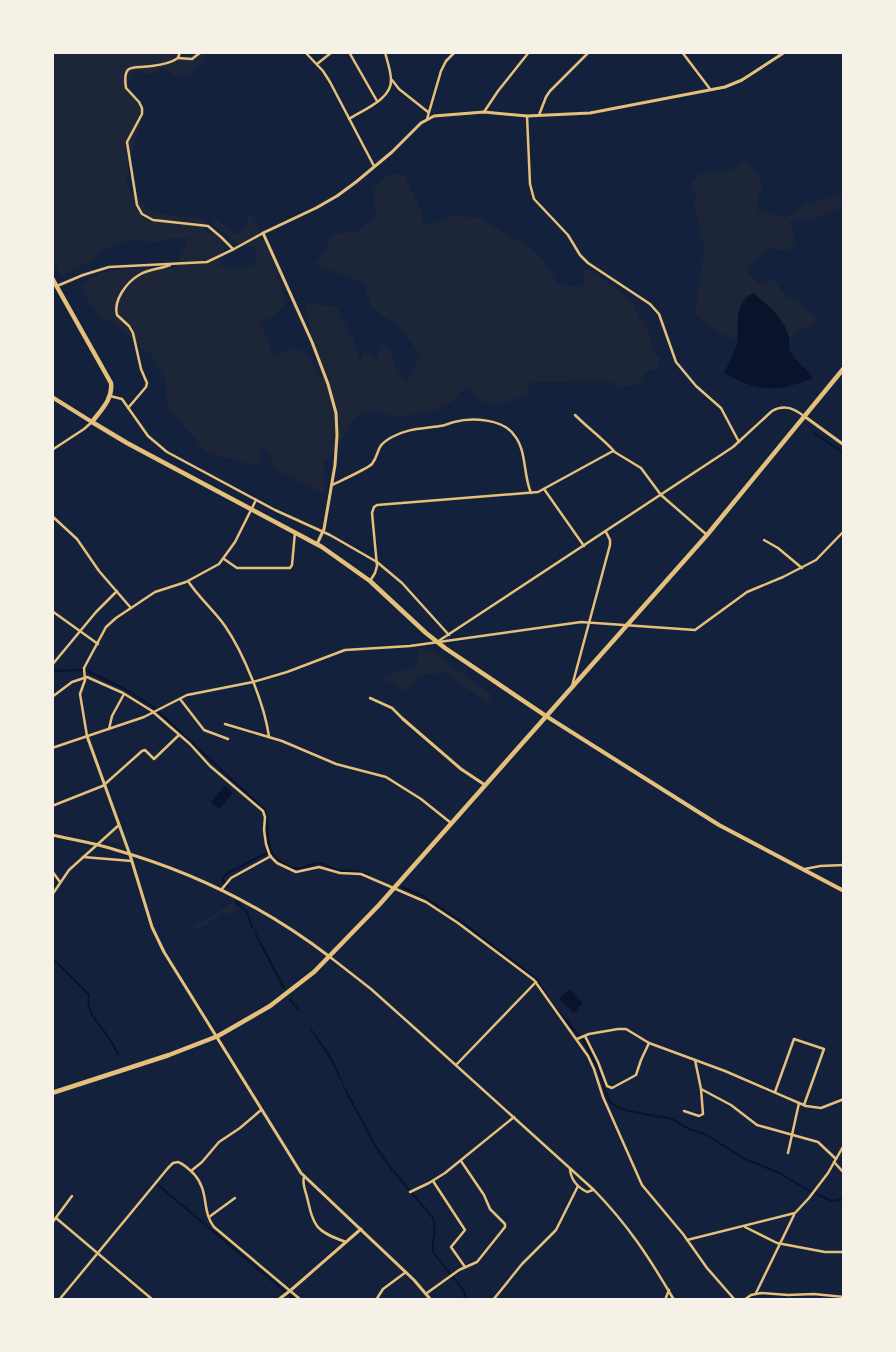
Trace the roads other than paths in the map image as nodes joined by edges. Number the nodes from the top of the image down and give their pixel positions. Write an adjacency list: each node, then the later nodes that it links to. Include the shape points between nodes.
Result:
1 (180, 52): 12 (street)
2 (201, 52): 12 (street, via 192,59)
3 (305, 52): 13 (street)
4 (332, 52): 13 (street)
5 (349, 52): 16 (street)
6 (385, 52): 14 (street)
7 (455, 52): 17 (street, via 441,71)
8 (529, 52): 18 (street)
9 (589, 52): 20 (street, via 546,97)
10 (682, 52): 15 (street)
11 (786, 52): 15 (street, via 736,83)
12 (178, 58): 25 (street, via 150,67 135,66 126,73 126,88 142,108 127,142 137,205 142,214 153,220 208,226)
13 (317, 64): 21 (street)
14 (391, 79): 16 (street, via 388,92); 17 (street)
15 (711, 91): 20 (street, via 605,111)
16 (377, 101): 21 (street)
17 (428, 112): 22 (street)
18 (484, 112): 19 (street); 22 (street)
19 (526, 116): 20 (street); 36 (street, via 530,184 534,199 568,235 588,264 656,309 676,362 721,408)
20 (538, 116)
21 (349, 119): 23 (street)
22 (427, 119): 23 (street)
23 (374, 166): 24 (street, via 330,200)
24 (263, 233): 25 (street); 40 (street, via 332,395 338,435)
25 (233, 250): 26 (street, via 207,262)
26 (174, 264): 28 (street, via 109,267); 32 (street, via 140,274 128,284 117,303 116,315 133,333 147,383)
27 (52, 278): 28 (main road)
28 (57, 286): 30 (main road, via 109,379)
29 (844, 368): 34 (main road)
30 (110, 396): 32 (street, via 122,400); 35 (main road)
31 (52, 397): 35 (main road)
32 (128, 408): 44 (street, via 160,448)
33 (575, 415): 39 (street)
34 (804, 416): 36 (street, via 789,408 775,409); 37 (street); 51 (main road)
35 (92, 422): 38 (street); 45 (main road)
36 (739, 442): 43 (street)
37 (844, 445)
38 (52, 450)
39 (615, 452): 41 (street); 43 (street, via 641,468)
40 (332, 485): 42 (street, via 370,465 381,445 397,435 455,422 485,421 504,426 517,438); 49 (street)
41 (544, 489): 42 (street); 54 (street)
42 (531, 493): 56 (street, via 377,505 372,513)
43 (661, 495): 50 (street); 51 (street)
44 (256, 500): 45 (street); 49 (street)
45 (252, 509): 48 (main road); 55 (street)
46 (52, 516): 60 (street, via 77,539)
47 (844, 531): 57 (street, via 822,555)
48 (294, 532): 53 (main road); 55 (street, via 290,568 237,568)
49 (323, 532): 53 (street); 56 (street)
50 (606, 532): 54 (street); 63 (street, via 610,545)
51 (707, 535): 64 (main road)
52 (764, 540): 57 (street)
53 (317, 544): 58 (main road)
54 (584, 546): 66 (street)
55 (224, 559): 59 (street, via 213,569)
56 (377, 562): 58 (street); 66 (street, via 402,582)
57 (802, 568): 64 (street, via 747,592 697,629)
58 (370, 581): 67 (main road)
59 (188, 582): 61 (street, via 155,592); 71 (street, via 229,633)
60 (117, 591): 61 (street); 65 (street)
61 (131, 608): 68 (street, via 111,622)
62 (52, 611): 65 (street)
63 (588, 622): 64 (street); 67 (street); 72 (street)
64 (627, 624): 72 (main road)
65 (81, 631): 68 (street); 69 (street)
66 (449, 636): 67 (street)
67 (436, 642): 71 (street, via 345,650); 78 (main road)
68 (98, 644): 70 (street, via 85,666)
69 (52, 665)
70 (84, 677): 73 (street); 74 (street); 83 (street, via 80,694)
71 (253, 682): 75 (street); 84 (street)
72 (572, 687): 78 (main road)
73 (124, 694): 77 (street); 81 (street, via 112,716)
74 (52, 697)
75 (180, 698): 77 (street); 85 (street, via 204,730)
76 (370, 698): 79 (street, via 392,708)
77 (155, 712): 81 (street); 82 (street)
78 (546, 716): 88 (main road); 99 (main road, via 720,825)
79 (403, 719): 88 (street, via 461,769)
80 (225, 724): 84 (street)
81 (110, 729): 83 (street)
82 (179, 734): 87 (street, via 154,759 142,751); 95 (street, via 210,766 263,811 264,838)
83 (87, 736): 86 (street); 87 (street)
84 (269, 737): 90 (street, via 336,764 386,777)
85 (228, 739)
86 (52, 748)
87 (105, 784): 89 (street); 91 (street)
88 (485, 785): 90 (main road)
89 (52, 806)
90 (451, 823): 102 (main road)
91 (119, 825): 93 (street); 94 (street)
92 (52, 836): 93 (street)
93 (97, 844): 94 (street); 96 (street)
94 (129, 854): 97 (street); 103 (street)
95 (271, 856): 102 (street, via 292,871 319,866 340,873 356,872); 103 (street, via 231,878)
96 (82, 857): 97 (street); 101 (street)
97 (132, 861): 108 (street, via 157,940)
98 (844, 865): 99 (street)
99 (804, 870): 104 (main road)
100 (52, 871): 101 (street)
101 (60, 882): 105 (street)
102 (393, 888): 106 (main road); 107 (street, via 437,909)
103 (221, 890): 106 (street, via 258,909)
104 (844, 890)
105 (52, 895)
106 (330, 957): 108 (main road, via 277,1001); 113 (street)
107 (536, 982): 110 (street); 113 (street)
108 (216, 1036): 116 (main road, via 170,1055); 120 (street)
109 (585, 1036): 110 (street); 111 (street, via 622,1029); 111 (street, via 607,1086 612,1088 636,1075)
110 (577, 1039): 144 (street, via 592,1063 603,1097 638,1177)
111 (649, 1043): 112 (street)
112 (695, 1060): 114 (street); 115 (street)
113 (456, 1065): 122 (street)
114 (701, 1089): 121 (street, via 703,1114 699,1116); 123 (street, via 731,1105 757,1125)
115 (775, 1092): 118 (street); 119 (street, via 794,1039 824,1049)
116 (52, 1094)
117 (844, 1099): 119 (street, via 821,1108)
118 (799, 1103): 119 (street); 123 (street)
119 (804, 1105)
120 (261, 1110): 129 (street, via 218,1142); 131 (street)
121 (684, 1111)
122 (514, 1117): 127 (street); 128 (street)
123 (791, 1134): 125 (street); 126 (street, via 818,1142)
124 (843, 1147): 126 (street)
125 (788, 1153)
126 (835, 1160): 130 (street); 138 (street)
127 (461, 1161): 132 (street); 149 (street, via 490,1209 505,1225 477,1262)
128 (570, 1168): 133 (street, via 571,1178); 134 (street)
129 (191, 1171): 139 (street, via 204,1188); 148 (street, via 180,1162 171,1165)
130 (844, 1173)
131 (304, 1176): 143 (street); 145 (street, via 303,1184 313,1222 326,1233)
132 (433, 1181): 135 (street); 149 (street, via 464,1229 451,1247)
133 (578, 1186): 134 (street, via 587,1192); 162 (street, via 556,1230 522,1264)
134 (594, 1190): 152 (street, via 632,1233)
135 (410, 1192)
136 (72, 1196): 140 (street)
137 (235, 1198): 139 (street)
138 (795, 1213): 142 (street); 146 (street)
139 (209, 1217): 151 (street, via 217,1230)
140 (56, 1218): 141 (street); 148 (street)
141 (52, 1223)
142 (744, 1227): 144 (street); 146 (street)
143 (361, 1229): 145 (street); 150 (street)
144 (687, 1240): 165 (street)
145 (346, 1242): 151 (street)
146 (779, 1243): 147 (street, via 825,1252); 154 (street)
147 (844, 1252)
148 (98, 1254): 156 (street); 157 (street)
149 (465, 1267): 153 (street)
150 (406, 1272): 153 (street); 160 (street, via 383,1290)
151 (290, 1290): 158 (street); 159 (street)
152 (668, 1290): 163 (street); 164 (street)
153 (427, 1293): 161 (street)
154 (756, 1294): 155 (street); 166 (street)
155 (844, 1297)
156 (59, 1300)
157 (153, 1300)
158 (278, 1300)
159 (301, 1300)
160 (376, 1300)
161 (431, 1300)
162 (493, 1300)
163 (665, 1300)
164 (674, 1300)
165 (736, 1300)
166 (744, 1300)

